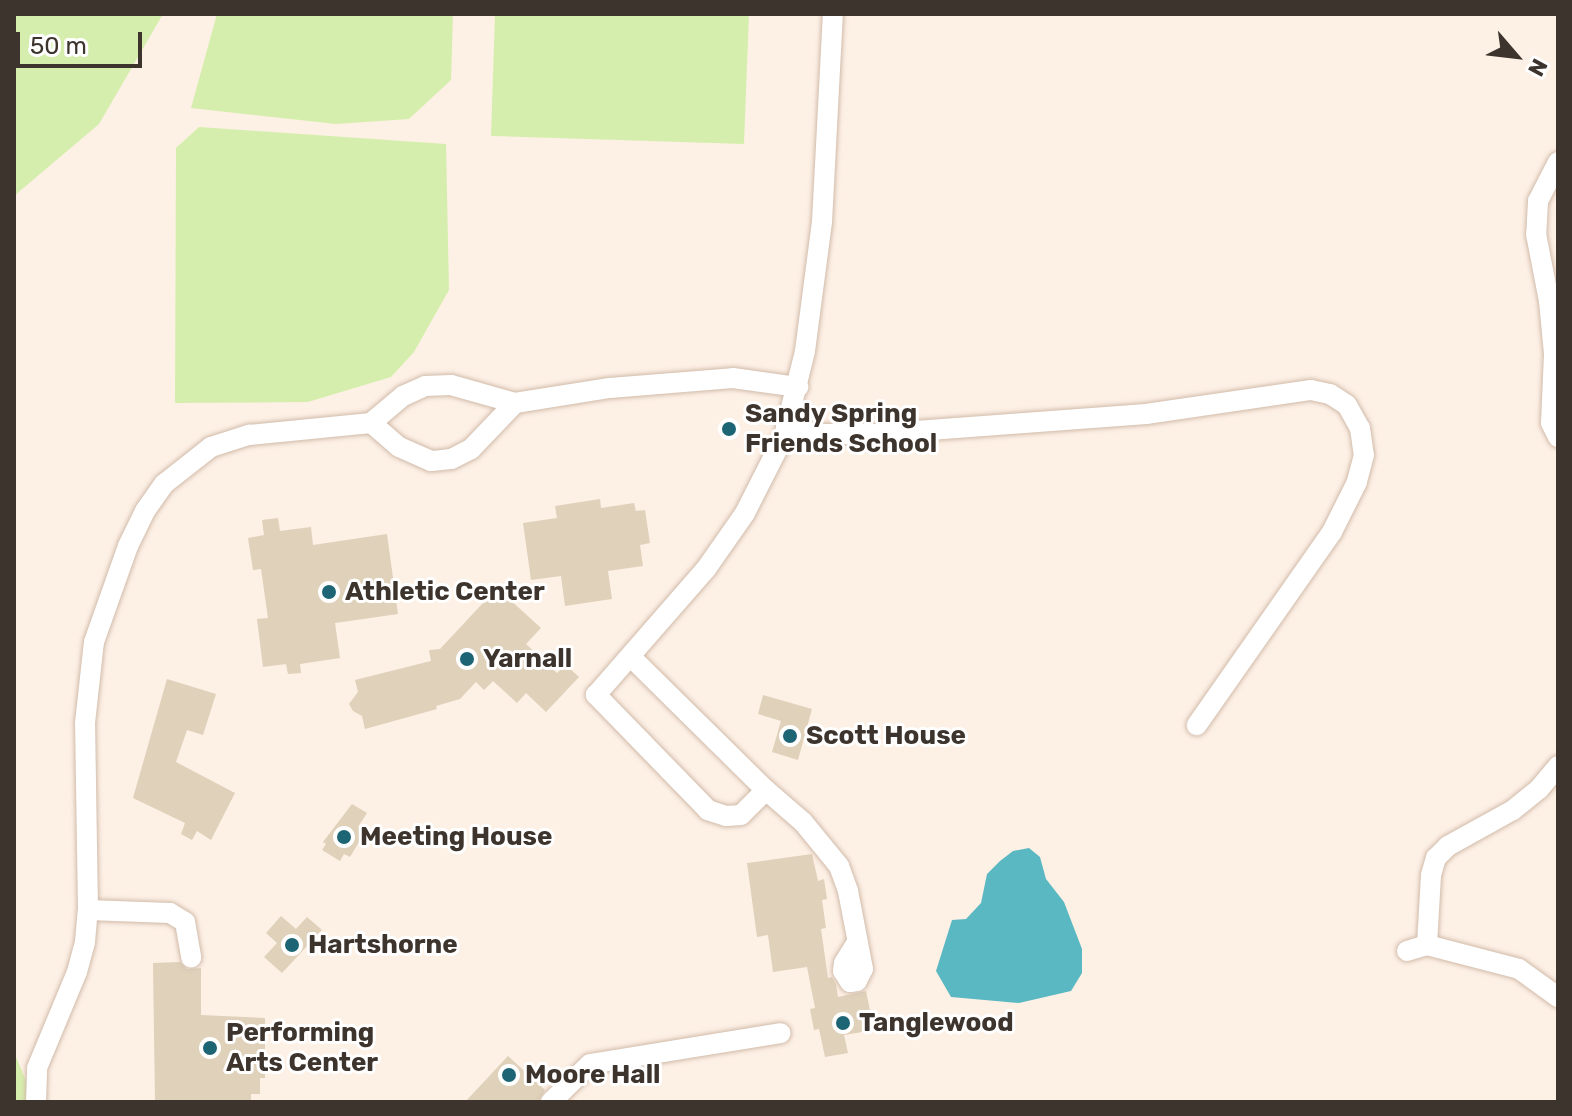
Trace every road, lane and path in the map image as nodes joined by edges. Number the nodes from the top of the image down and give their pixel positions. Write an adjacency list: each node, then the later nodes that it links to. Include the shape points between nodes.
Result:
1 (833, 14): 3 (street, via 822,222)
2 (1558, 162): 7 (street, via 1538,201 1536,234 1549,301 1554,354 1551,423)
3 (798, 387): 4 (street, via 733,378 610,388); 6 (street)
4 (515, 403): 5 (street, via 451,385 425,386 403,396); 5 (street, via 471,449 451,459 431,461 399,447)
5 (371, 423): 12 (street, via 249,435 211,447 164,484 145,511 94,642 85,723)
6 (786, 428): 8 (street, via 745,513); 9 (street, via 875,434 1146,414 1311,390 1347,405 1360,428 1364,455 1357,482 1332,532)
7 (1558, 437)
8 (632, 658): 11 (street); 11 (street, via 596,695 708,810 741,815)
9 (1197, 725)
10 (1558, 766): 15 (street, via 1513,810 1436,858 1417,948 1519,969)
11 (766, 790): 13 (street, via 812,832 839,866)
12 (88, 910): 14 (street, via 170,913 185,922); 17 (street, via 77,972 37,1068)
13 (856, 944)
14 (191, 957)
15 (1558, 997)
16 (781, 1033): 18 (street, via 590,1064)
17 (36, 1102)
18 (551, 1102)

